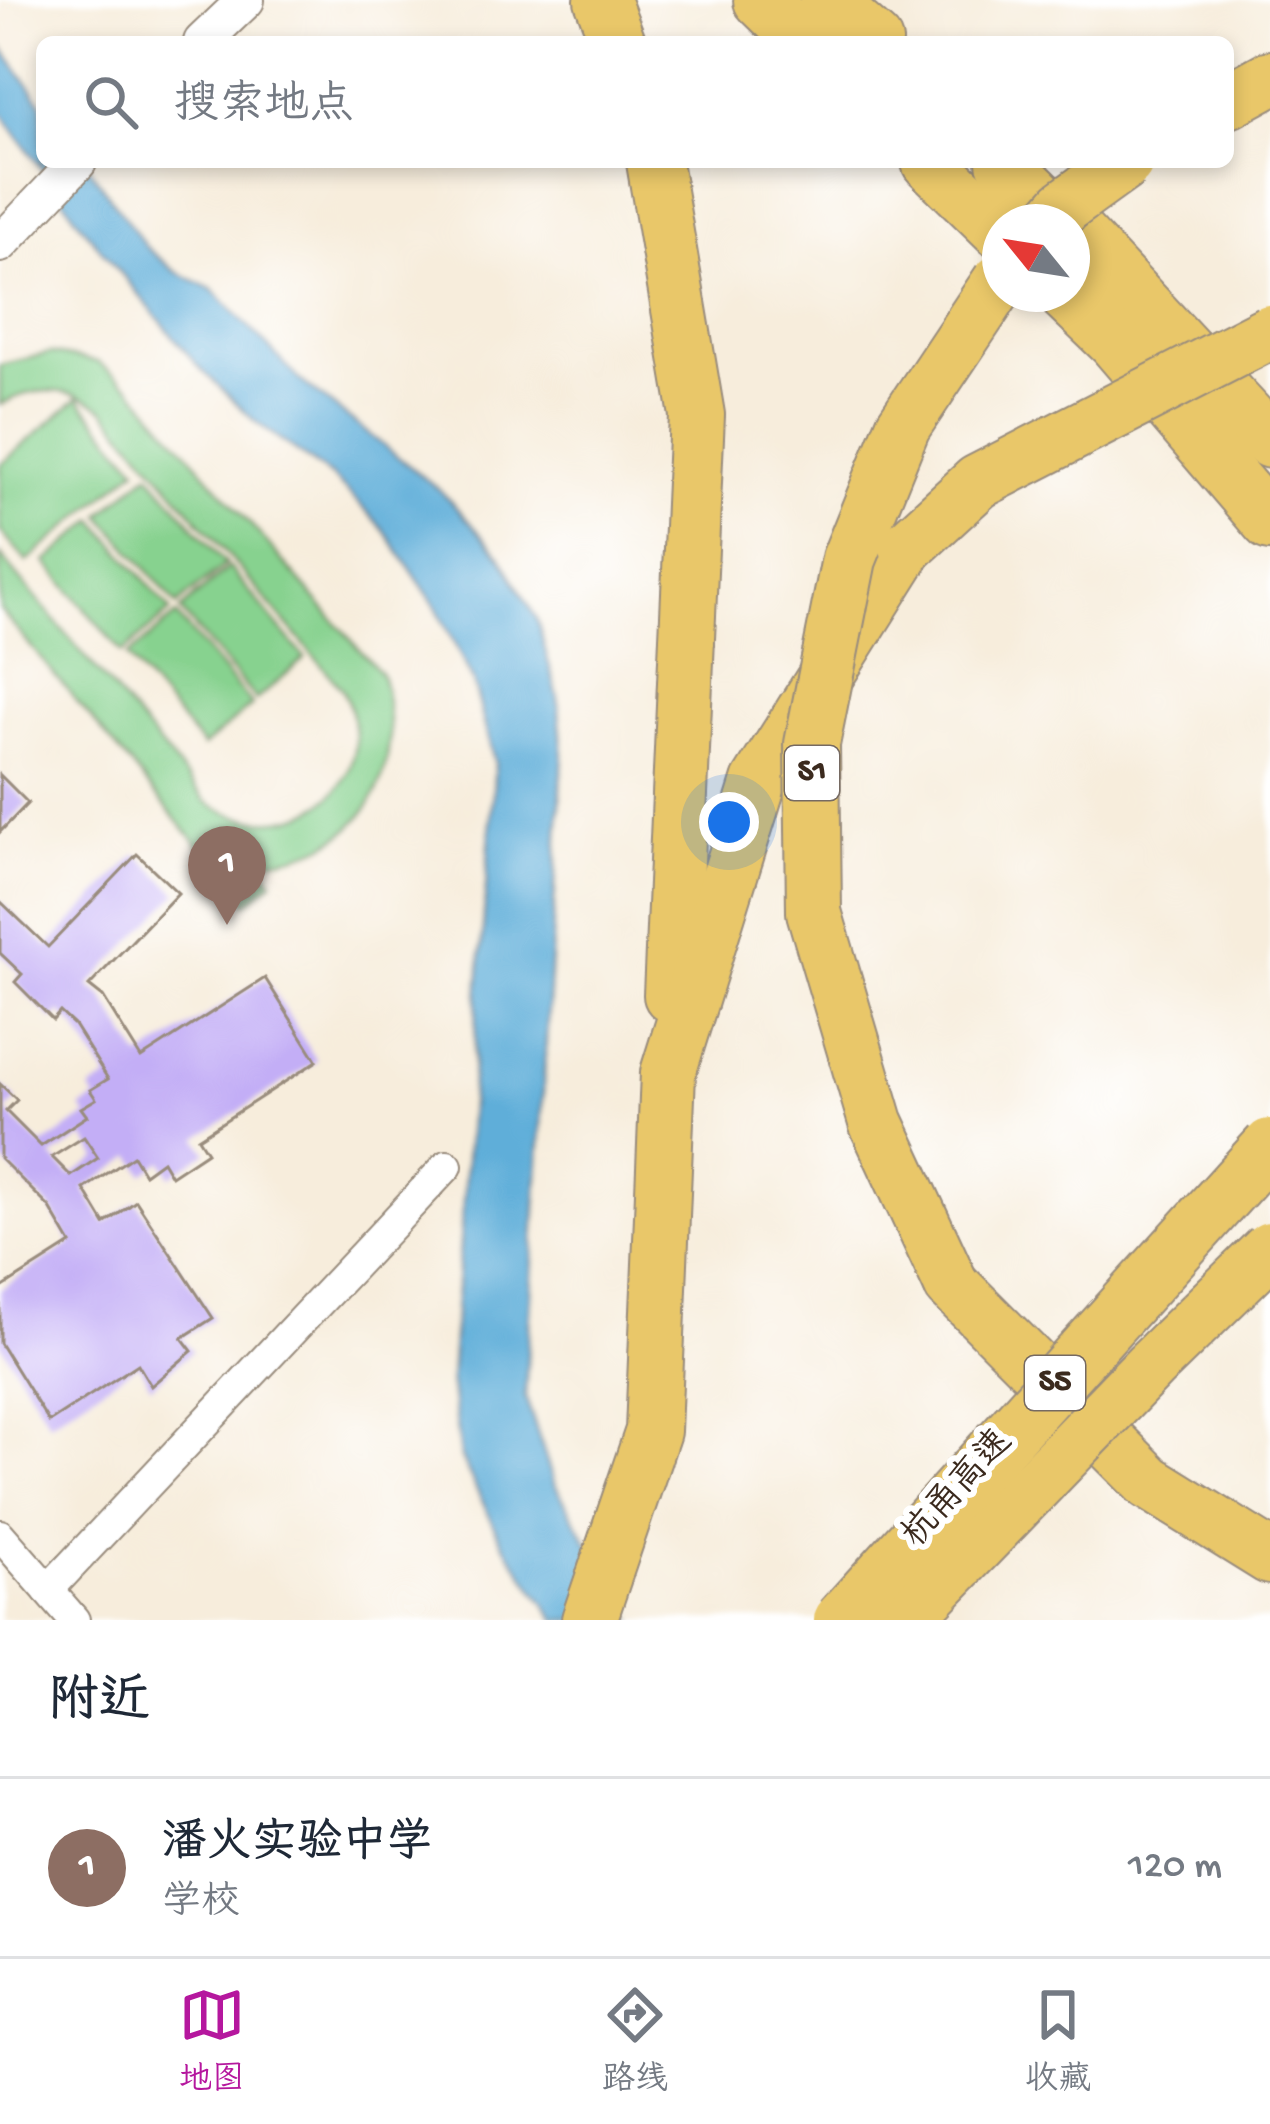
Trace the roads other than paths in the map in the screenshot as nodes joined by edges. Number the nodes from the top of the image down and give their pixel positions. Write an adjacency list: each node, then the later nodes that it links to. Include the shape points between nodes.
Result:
1 (246, 0): 5 (street)
2 (602, 0): 6 (highway)
3 (761, 0): 7 (highway)
4 (827, 0): 8 (highway)
5 (208, 36)
6 (616, 36)
7 (798, 36)
8 (868, 36)
9 (72, 168): 17 (street)
10 (655, 168): 24 (highway, via 697,415)
11 (934, 168): 16 (highway)
12 (1010, 168): 14 (highway)
13 (1118, 168): 15 (highway, bridge)
14 (1047, 204)
15 (1068, 204)
16 (982, 214)
17 (0, 244)
18 (1090, 248): 22 (highway)
19 (982, 308): 29 (highway, S1, bridge, via 903,426 849,559 812,744 814,912 876,1122 951,1284 1148,1482)
20 (1084, 312): 23 (highway)
21 (1270, 332): 24 (highway, bridge, via 978,482 907,547 759,782)
22 (1270, 441)
23 (1261, 514)
24 (668, 1073): 32 (highway, via 653,1431)
25 (1270, 1145): 33 (highway, 杭甬高速 / S5, bridge)
26 (447, 1166): 30 (street)
27 (1270, 1249): 34 (highway, 杭甬高速 / S5, bridge)
28 (0, 1534): 30 (street)
29 (1270, 1557)
30 (48, 1590): 31 (street)
31 (74, 1620)
32 (589, 1620)
33 (841, 1620)
34 (904, 1620)

